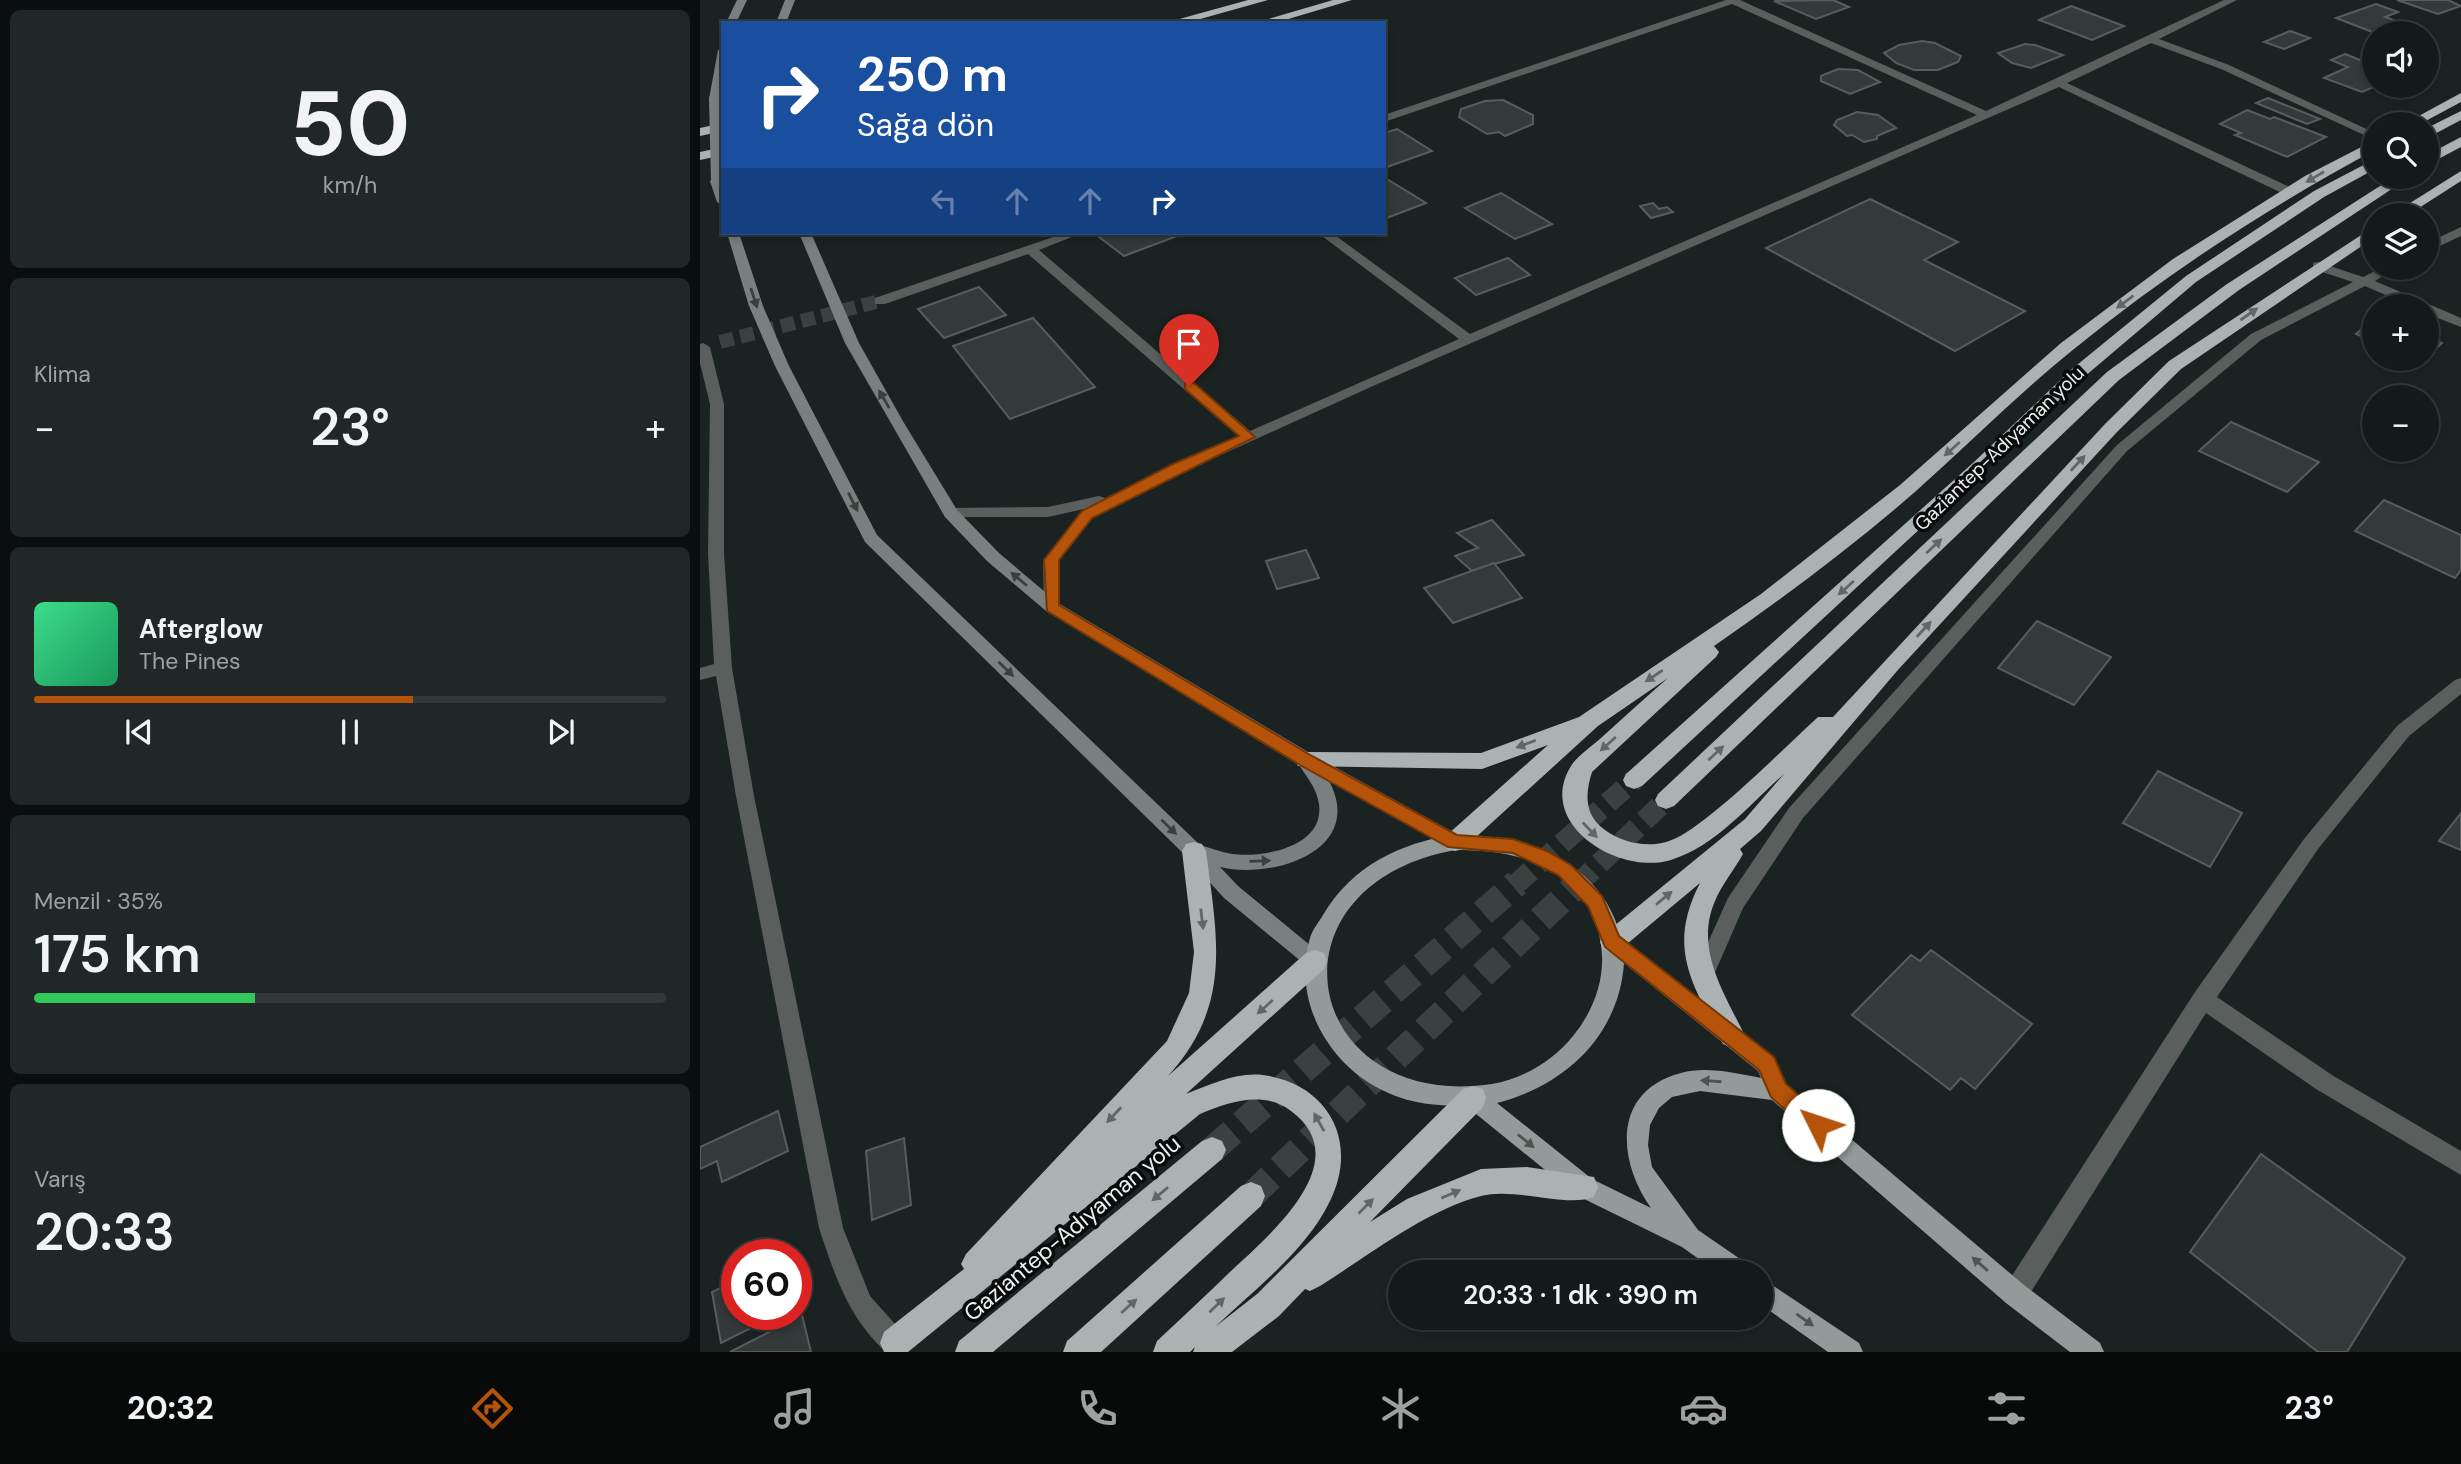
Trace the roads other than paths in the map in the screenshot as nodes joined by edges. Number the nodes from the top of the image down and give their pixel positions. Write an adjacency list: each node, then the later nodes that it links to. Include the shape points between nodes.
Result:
1 (741, 0): 7 (street)
2 (790, 0): 8 (street)
3 (1262, 0): 9 (highway)
4 (1346, 0): 10 (highway)
5 (1734, 0): 16 (street); 18 (street)
6 (2232, 0): 11 (street)
7 (732, 21)
8 (782, 21)
9 (1179, 21)
10 (1268, 21)
11 (2153, 40): 13 (street); 21 (street, via 2225,67)
12 (721, 61): 32 (street, bridge, via 714,99 716,181)
13 (2059, 83): 16 (street); 31 (street)
14 (2461, 97): 15 (highway)
15 (2433, 112)
16 (1986, 115): 48 (street)
17 (2461, 115): 20 (highway)
18 (1386, 118)
19 (721, 127): 22 (highway)
20 (2439, 127)
21 (2362, 131)
22 (700, 132)
23 (2461, 141): 26 (highway)
24 (721, 151): 27 (highway)
25 (2362, 151): 31 (highway, one-way to 31)
26 (2439, 154)
27 (700, 156)
28 (2362, 170): 61 (highway, Gaziantep-Adıyaman yolu, one-way to 61, via 2191,279 2078,373)
29 (2461, 175): 33 (highway)
30 (2384, 189): 62 (highway, Gaziantep-Adıyaman yolu, one-way to 30, via 2113,376 2233,287)
31 (2290, 192): 53 (highway, one-way to 53, via 2178,262 2067,346 1907,489)
32 (721, 196)
33 (2417, 203)
34 (2461, 231): 40 (street)
35 (734, 235): 65 (street, one-way to 65, via 756,306 782,366 871,538)
36 (806, 235): 52 (street, one-way to 36, via 852,343)
37 (1071, 235): 41 (street)
38 (1327, 235): 48 (street)
39 (2362, 238): 42 (highway)
40 (2439, 242)
41 (1031, 250): 45 (street); 50 (street)
42 (2318, 266): 43 (street); 55 (highway, one-way to 42, via 2175,365)
43 (2364, 281): 44 (street); 68 (street, via 2256,337 2122,448 1796,813 1735,904)
44 (2394, 294)
45 (880, 300)
46 (2439, 314): 47 (street)
47 (2461, 323)
48 (1469, 340): 50 (street)
49 (707, 345): 56 (street, via 717,404 716,554)
50 (1248, 437): 51 (street)
51 (1123, 494): 52 (street, via 1048,513); 54 (street, via 1087,514 1051,560)
52 (951, 513): 54 (street, one-way to 52, via 993,557)
53 (1768, 598): 55 (highway, one-way to 55, via 1581,768 1574,786 1574,805 1582,823 1598,838 1617,848 1650,853 1682,847 1699,837); 59 (highway, one-way to 59)
54 (1052, 607): 60 (street)
55 (1890, 666): 63 (highway)
56 (723, 668): 57 (street); 83 (street, via 831,1228 853,1295)
57 (700, 674)
58 (2461, 684): 69 (street, via 2403,731 2344,803)
59 (1590, 720): 60 (highway, one-way to 60, via 1482,761); 64 (highway)
60 (1306, 760): 64 (street); 65 (street, one-way to 60, via 1233,862 1272,860 1294,854 1312,842 1324,827 1329,810 1326,794)
61 (1634, 780)
62 (1666, 800)
63 (1753, 825): 66 (highway, one-way to 63); 68 (highway, via 1698,905 1693,932)
64 (1455, 842): 66 (main road, via 1513,846 1564,870 1595,901); 67 (main road, via 1390,861 1363,880 1335,912)
65 (1194, 851): 67 (street, via 1231,892); 79 (highway, one-way to 79, via 1206,952 1202,993 1176,1049)
66 (1612, 942): 70 (main road); 72 (main road, via 1609,994 1581,1044 1534,1080)
67 (1315, 961): 72 (main road, via 1321,1013 1351,1059 1406,1091 1439,1098); 79 (highway, one-way to 79)
68 (1703, 978): 70 (highway)
69 (2203, 999): 74 (street, via 2324,1082); 80 (street)
70 (1732, 1037): 71 (main road, via 1766,1064)
71 (1778, 1091): 77 (main road, one-way to 77, via 1707,1079 1672,1084 1646,1105 1634,1137 1642,1171); 80 (main road, one-way to 71)
72 (1473, 1098): 75 (main road, one-way to 75); 82 (highway, one-way to 72)
73 (1212, 1150): 84 (highway, Gaziantep-Adıyaman yolu, one-way to 84)
74 (2461, 1164)
75 (1584, 1187): 77 (main road); 82 (highway, one-way to 75, via 1417,1209 1481,1182 1527,1180)
76 (1251, 1196): 85 (highway, one-way to 76)
77 (1690, 1239): 78 (main road)
78 (1720, 1260)
79 (963, 1278): 83 (highway)
80 (2015, 1294): 89 (main road)
81 (1773, 1298): 88 (main road, one-way to 88)
82 (1268, 1305): 87 (highway)
83 (889, 1347): 86 (highway, one-way to 83, via 1297,1228 1315,1208 1326,1184 1327,1137 1318,1117 1302,1100 1283,1090 1236,1086 1190,1105)
84 (970, 1352)
85 (1078, 1352)
86 (1168, 1352)
87 (1208, 1352)
88 (1850, 1352)
89 (2091, 1352)

